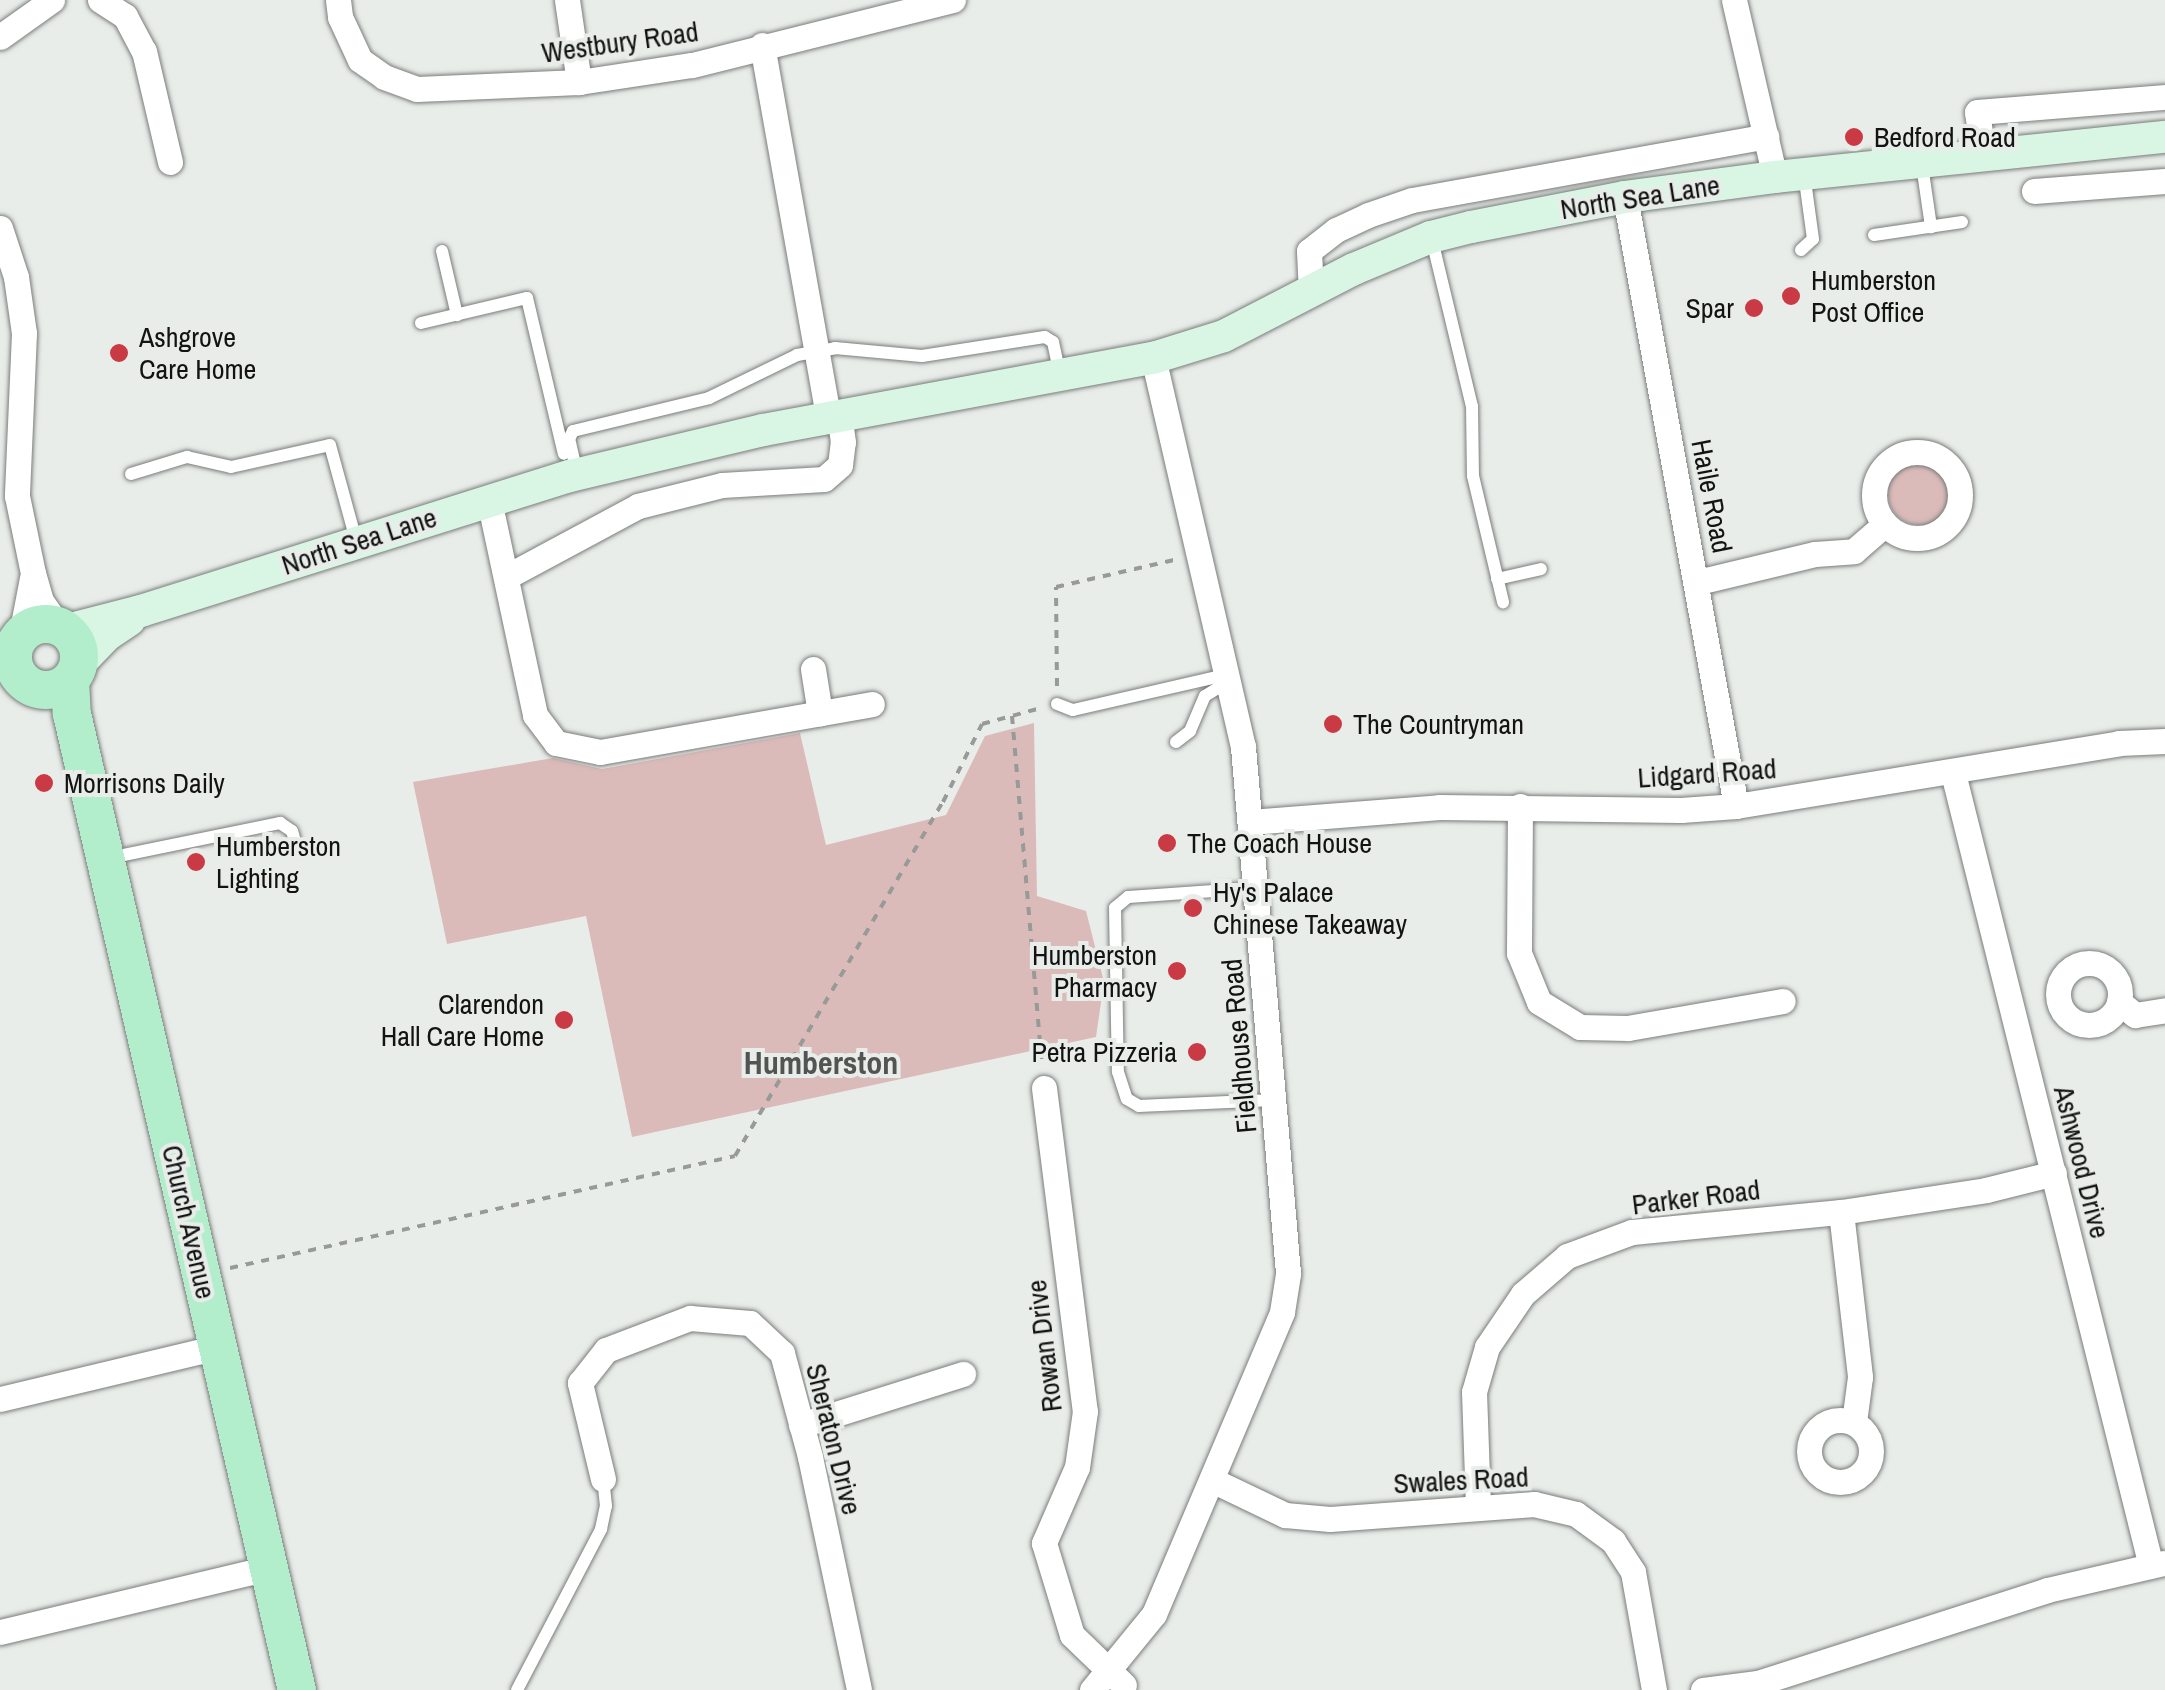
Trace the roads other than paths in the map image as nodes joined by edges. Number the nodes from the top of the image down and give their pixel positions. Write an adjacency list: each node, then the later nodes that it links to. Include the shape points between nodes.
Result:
1 (52, 0): 7 (street)
2 (100, 0): 15 (street, via 125,16 144,51)
3 (338, 0): 9 (street, Westbury Road, via 360,60 417,89)
4 (567, 0): 9 (street)
5 (954, 0): 8 (street, Westbury Road)
6 (1734, 0): 11 (street)
7 (0, 37)
8 (762, 46): 9 (street, Westbury Road, via 692,66); 30 (street)
9 (580, 82)
10 (2165, 98): 13 (street, via 1977,112)
11 (1766, 136): 16 (street); 27 (street, North Sea Lane, via 1383,210 1336,230 1309,251)
12 (2165, 136): 13 (street, North Sea Lane)
13 (1983, 153): 14 (street, North Sea Lane)
14 (1921, 159): 16 (street, North Sea Lane); 21 (lane)
15 (170, 162)
16 (1790, 175): 19 (street, North Sea Lane); 25 (lane, via 1813,239)
17 (2165, 181): 18 (street)
18 (2034, 191)
19 (1625, 197): 24 (street, North Sea Lane); 42 (street, Haile Road)
20 (1962, 222): 21 (lane)
21 (1931, 227): 23 (lane)
22 (0, 228): 44 (street, via 24,332 17,496 41,601)
23 (1874, 234)
24 (1431, 237): 27 (street, North Sea Lane); 41 (lane, via 1472,406 1472,476)
25 (1801, 250)
26 (442, 251): 28 (lane)
27 (1311, 293): 31 (street, North Sea Lane, via 1224,336)
28 (457, 315): 29 (lane); 35 (lane, via 527,298)
29 (422, 323)
30 (814, 352): 32 (lane, via 922,356 1045,337 1053,342); 33 (street); 35 (lane, via 708,398 573,431)
31 (1153, 358): 32 (street, North Sea Lane); 46 (street, Fieldhouse Road)
32 (1060, 377): 33 (street, North Sea Lane)
33 (834, 416): 35 (street, North Sea Lane); 40 (street, via 844,442 840,465 824,478 722,485 638,506)
34 (131, 474): 38 (lane, via 187,457 231,467 330,445)
35 (574, 475): 36 (street, North Sea Lane)
36 (489, 500): 38 (street, North Sea Lane); 40 (street)
37 (1885, 524): 42 (street, via 1854,551)
38 (356, 540): 44 (street, North Sea Lane, via 141,612 107,635)
39 (1541, 570): 41 (lane)
40 (506, 577): 49 (street, via 535,715 556,743 600,752)
41 (1497, 580): 43 (lane)
42 (1698, 582): 54 (street, Haile Road)
43 (1503, 602)
44 (37, 658): 57 (main road, Church Avenue, via 50,701 82,753)
45 (813, 669): 49 (street)
46 (1226, 678): 48 (lane, via 1073,710); 51 (lane, via 1204,696 1190,731); 55 (street, Fieldhouse Road)
47 (872, 704): 49 (street)
48 (1057, 704)
49 (820, 713)
50 (2165, 741): 52 (street, Lidgard Road)
51 (1176, 742)
52 (1953, 773): 54 (street, Lidgard Road); 64 (street, Ashwood Drive)
53 (1520, 806): 54 (street, Lidgard Road); 55 (street, Lidgard Road); 59 (street, via 1519,953 1539,1002 1580,1027 1628,1028)
54 (1736, 806)
55 (1250, 822): 58 (street, Fieldhouse Road)
56 (297, 848): 57 (lane, via 292,831 280,822)
57 (106, 858): 66 (main road, Church Avenue)
58 (1256, 888): 63 (street, Fieldhouse Road); 63 (lane, via 1128,898 1114,908 1118,1072 1126,1099 1139,1106)
59 (1783, 1000)
60 (2119, 1002): 61 (street, via 2134,1015)
61 (2165, 1010)
62 (1044, 1088): 77 (street, Rowan Drive, via 1085,1411 1077,1467 1044,1543 1072,1634)
63 (1273, 1100): 72 (street, Fieldhouse Road, via 1288,1273 1282,1312)
64 (2054, 1173): 65 (street, Parker Road); 74 (street, Ashwood Drive)
65 (1841, 1212): 69 (street, via 1860,1377); 73 (street, Parker Road, via 1632,1232 1568,1256 1524,1294 1487,1347 1474,1392)
66 (218, 1348): 68 (street); 75 (main road, Church Avenue)
67 (962, 1374): 70 (street)
68 (0, 1399)
69 (1854, 1422)
70 (802, 1426): 71 (street, Sheraton Drive, via 782,1353 750,1323 690,1318 606,1350 580,1383); 80 (street, Sheraton Drive)
71 (603, 1478): 79 (lane, via 600,1529)
72 (1214, 1481): 73 (street, Swales Road, via 1285,1515 1330,1519); 77 (street, Fieldhouse Road)
73 (1478, 1506): 81 (street, Swales Road, via 1534,1504 1576,1514 1613,1541 1633,1572)
74 (2158, 1564): 82 (street, via 2047,1590 1758,1683)
75 (268, 1568): 76 (street); 78 (main road, Church Avenue)
76 (0, 1632)
77 (1118, 1678)
78 (297, 1690)
79 (517, 1690)
80 (860, 1690)
81 (1654, 1690)
82 (1703, 1690)

